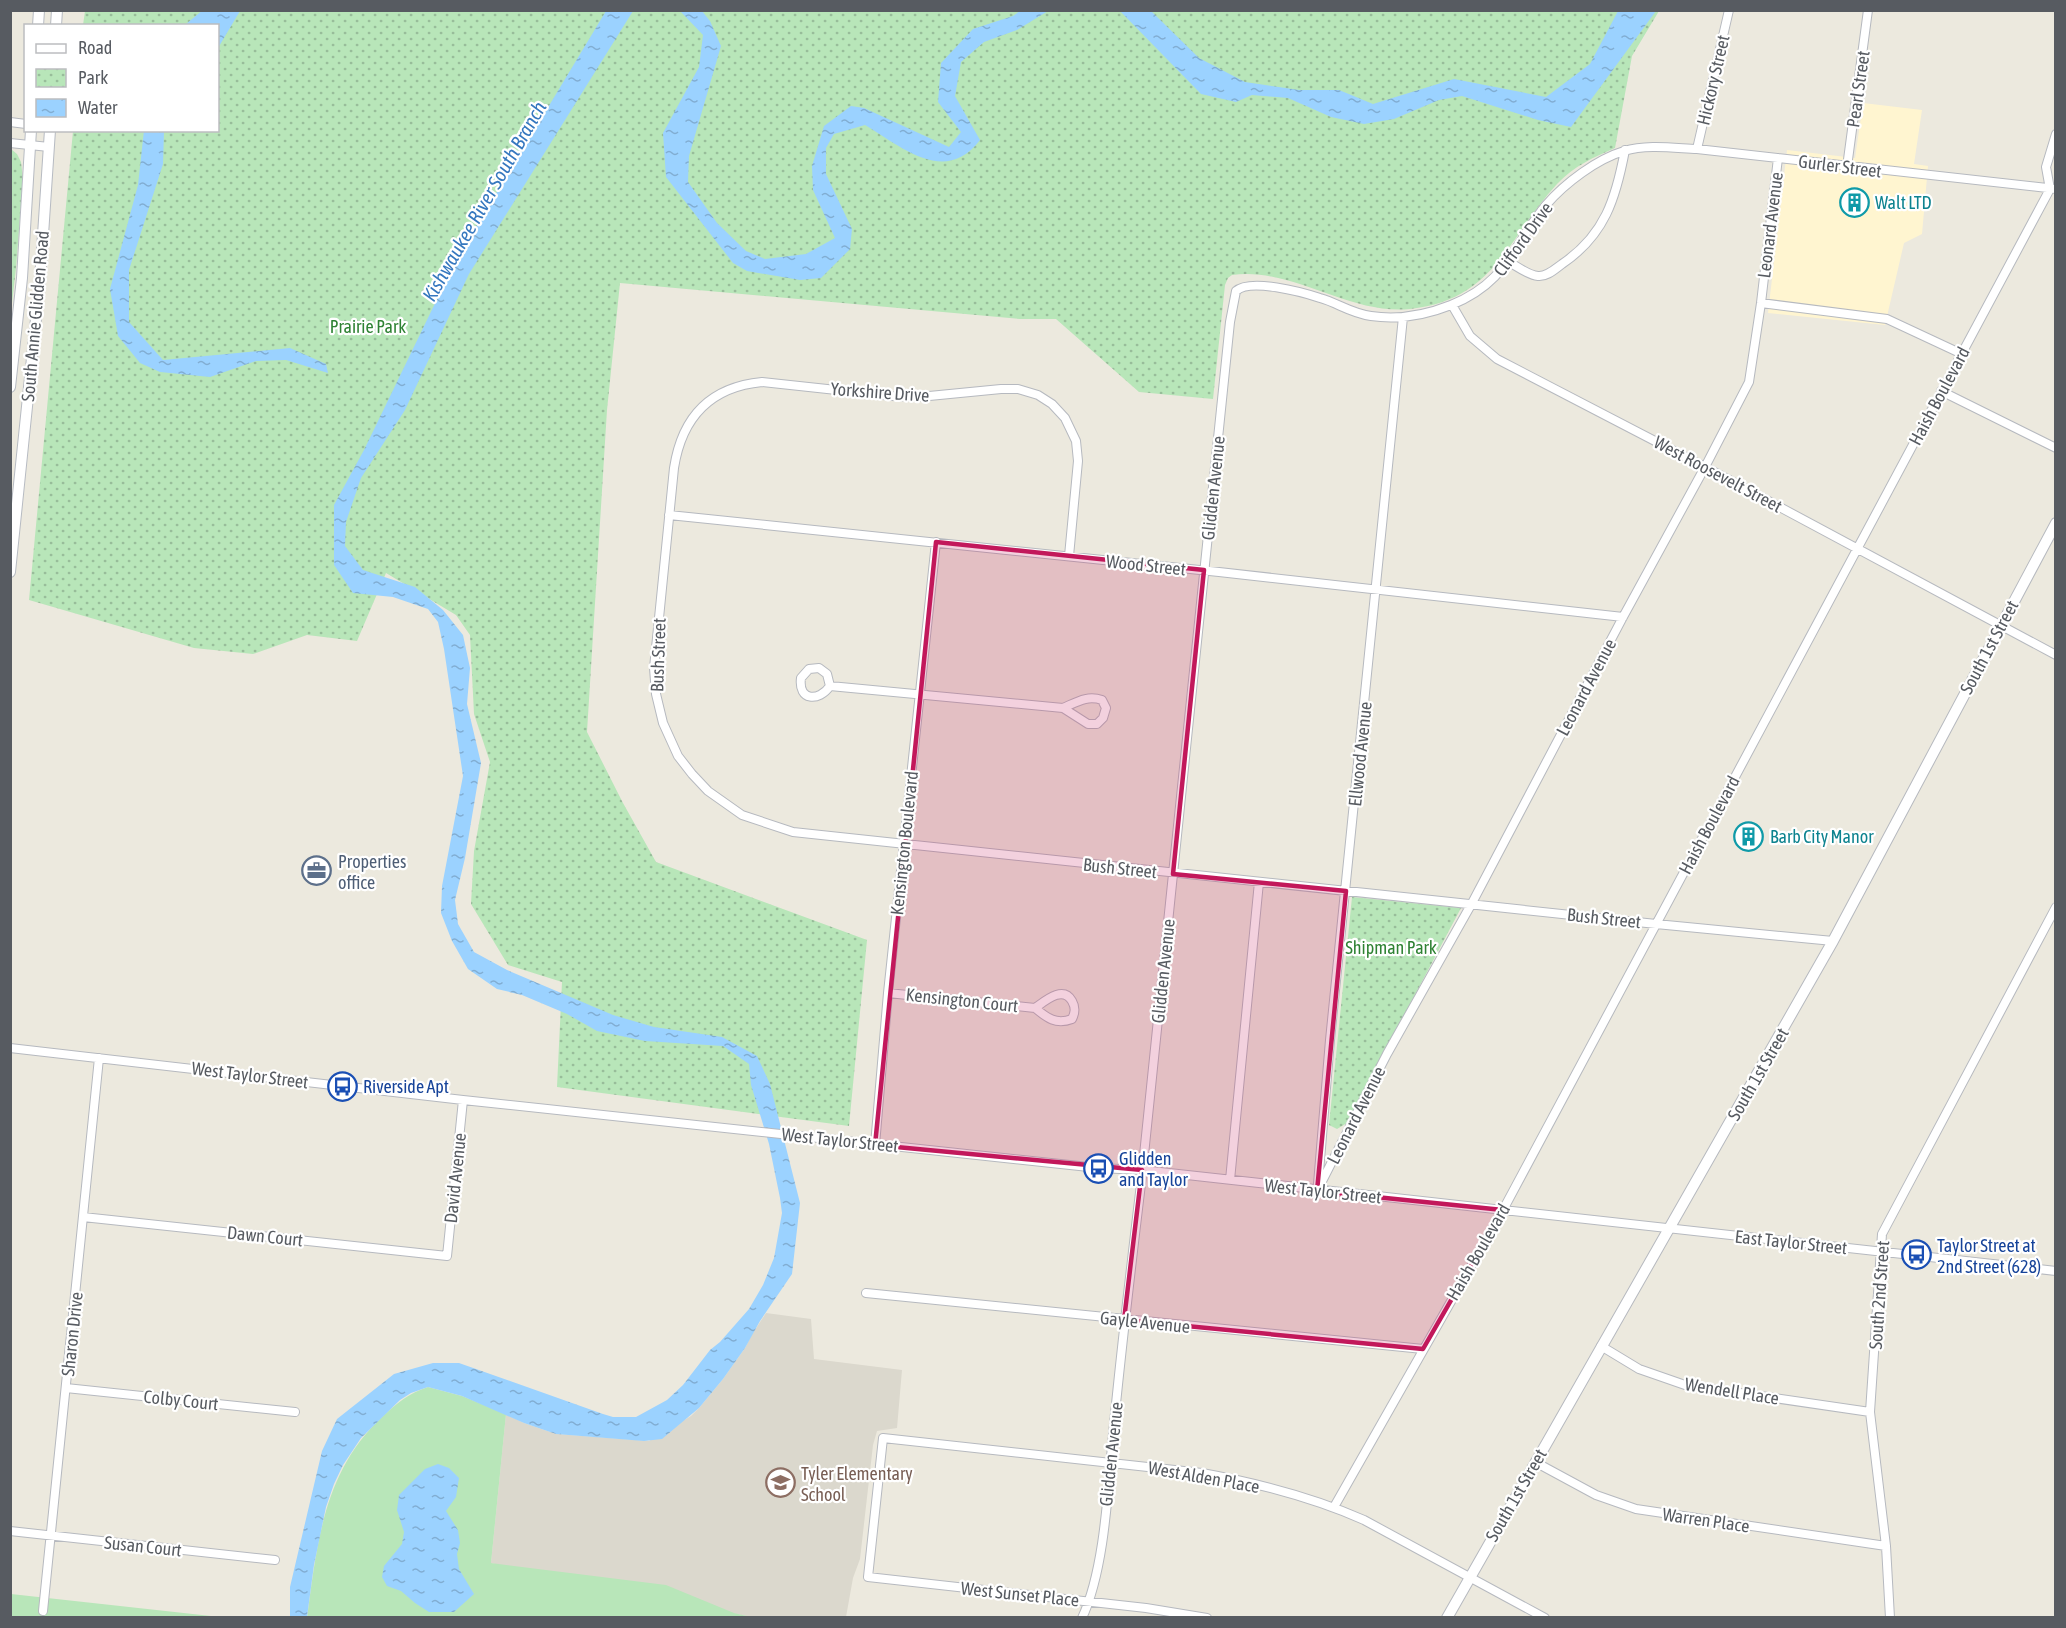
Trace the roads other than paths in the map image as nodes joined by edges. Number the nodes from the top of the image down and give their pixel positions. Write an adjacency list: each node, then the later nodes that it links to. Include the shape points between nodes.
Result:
1 (1729, 10): 9 (street, Hickory Street)
2 (1868, 10): 12 (street, Pearl Street)
3 (32, 132): 7 (street, South Annie Glidden Road)
4 (50, 132): 8 (street, South Annie Glidden Road)
5 (2055, 134): 13 (street, via 2046,167)
6 (10, 143): 7 (street)
7 (30, 145): 8 (street); 20 (street, South Annie Glidden Road, via 25,243)
8 (49, 147): 24 (street, South Annie Glidden Road, via 40,271)
9 (1697, 148): 10 (street, Gurler Street); 11 (street, Gurler Street)
10 (1625, 150): 14 (street, Clifford Drive, via 1576,176 1556,195); 14 (street, via 1610,211 1584,246 1545,276)
11 (1778, 158): 12 (street, Gurler Street); 15 (street, Leonard Avenue)
12 (1847, 167): 13 (street, Gurler Street)
13 (2053, 189): 19 (street, Haish Boulevard)
14 (1509, 262): 16 (street, Clifford Drive, via 1480,290)
15 (1761, 303): 19 (street, via 1887,319); 23 (street, Leonard Avenue, via 1749,382)
16 (1452, 305): 17 (street, Clifford Drive); 23 (street, West Roosevelt Street, via 1470,336 1489,354)
17 (1403, 317): 18 (street, Clifford Drive, via 1358,313 1322,298 1255,286 1236,291); 33 (street, Ellwood Avenue)
18 (1230, 322): 31 (street, Glidden Avenue)
19 (1962, 354): 21 (street, Haish Boulevard)
20 (10, 387)
21 (1941, 392): 22 (street); 29 (street, Haish Boulevard)
22 (2055, 448)
23 (1705, 467): 29 (street, West Roosevelt Street); 34 (street, Leonard Avenue)
24 (15, 489): 25 (street, South Annie Glidden Road)
25 (14, 507): 32 (street, South Annie Glidden Road)
26 (669, 515): 28 (street, Wood Street); 30 (street, Yorkshire Drive, via 676,454 686,428 704,405 728,390 762,382 910,397 1018,389 1052,404 1065,418 1076,441 1078,461); 40 (street, Bush Street, via 654,676 660,714 678,756 708,791 761,823 794,832)
27 (2055, 523): 35 (street, South 1st Street)
28 (936, 542): 30 (street, Wood Street); 38 (street, Kensington Boulevard)
29 (1858, 548): 35 (street, West Roosevelt Street); 46 (street, Haish Boulevard)
30 (1069, 556): 31 (street, Wood Street)
31 (1204, 570): 33 (street, Wood Street); 41 (street, Glidden Avenue)
32 (10, 572)
33 (1376, 591): 34 (street, Wood Street); 43 (street, Ellwood Avenue)
34 (1623, 617): 44 (street, Leonard Avenue)
35 (2001, 625): 36 (street, West Roosevelt Street); 47 (street, South 1st Street)
36 (2055, 654)
37 (831, 686): 38 (street)
38 (919, 694): 39 (street); 40 (street, Kensington Boulevard)
39 (1063, 708): 39 (street, via 1088,724 1097,724 1106,708 1102,700 1093,697)
40 (904, 843): 41 (street, Bush Street); 48 (street, Kensington Boulevard)
41 (1173, 874): 42 (street, Bush Street); 54 (street, Glidden Avenue)
42 (1259, 882): 43 (street, Bush Street); 55 (street)
43 (1346, 891): 44 (street, Bush Street); 56 (street, Ellwood Avenue)
44 (1472, 903): 46 (street, Bush Street); 56 (street, Leonard Avenue, via 1387,1054)
45 (2055, 907): 60 (street, South 2nd Street, via 1882,1234)
46 (1656, 924): 47 (street, Bush Street); 57 (street, Haish Boulevard)
47 (1833, 941): 59 (street, South 1st Street)
48 (888, 993): 49 (street, Kensington Court); 53 (street, Kensington Boulevard)
49 (1035, 1008): 49 (street, Kensington Court, via 1053,1022 1062,1023 1072,1019 1075,1012 1070,997 1061,994)
50 (10, 1048): 51 (street, West Taylor Street)
51 (99, 1058): 52 (street, West Taylor Street); 58 (street, Sharon Drive)
52 (464, 1100): 53 (street, West Taylor Street); 61 (street, David Avenue)
53 (875, 1144): 54 (street, West Taylor Street)
54 (1142, 1170): 55 (street, West Taylor Street); 64 (street, Glidden Avenue)
55 (1230, 1180): 56 (street, West Taylor Street)
56 (1317, 1191): 57 (street, West Taylor Street)
57 (1503, 1210): 59 (street, West Taylor Street); 66 (street, Haish Boulevard)
58 (83, 1217): 61 (street, Dawn Court); 67 (street, Sharon Drive)
59 (1670, 1228): 60 (street, East Taylor Street); 65 (street, South 1st Street)
60 (1881, 1251): 62 (street, East Taylor Street); 69 (street, South 2nd Street)
61 (447, 1256)
62 (2055, 1271)
63 (866, 1293): 64 (street, Gayle Avenue)
64 (1124, 1320): 66 (street, Gayle Avenue); 71 (street, Glidden Avenue)
65 (1601, 1346): 69 (street, Wendell Place, via 1638,1369 1685,1385); 72 (street, South 1st Street)
66 (1423, 1349): 73 (street, Haish Boulevard)
67 (66, 1389): 68 (street, Colby Court); 75 (street, Sharon Drive)
68 (295, 1412)
69 (1870, 1412): 76 (street, South 2nd Street)
70 (883, 1438): 71 (street, West Alden Place); 79 (street, West Sunset Place, via 868,1577)
71 (1110, 1462): 73 (street, West Alden Place, via 1253,1483); 79 (street, Glidden Avenue)
72 (1535, 1462): 76 (street, Warren Place, via 1596,1495 1636,1509); 78 (street, South 1st Street)
73 (1334, 1507): 78 (street, West Alden Place, via 1394,1535)
74 (10, 1531): 75 (street, Susan Court)
75 (51, 1536): 77 (street, Susan Court); 80 (street, Sharon Drive)
76 (1886, 1546): 85 (street, South 2nd Street)
77 (275, 1560)
78 (1469, 1578): 83 (street, South 1st Street); 84 (street, West Alden Place)
79 (1090, 1602): 81 (street, Glidden Avenue); 82 (street, West Sunset Place)
80 (43, 1611)
81 (1082, 1617)
82 (1208, 1617)
83 (1447, 1617)
84 (1545, 1617)
85 (1890, 1617)

